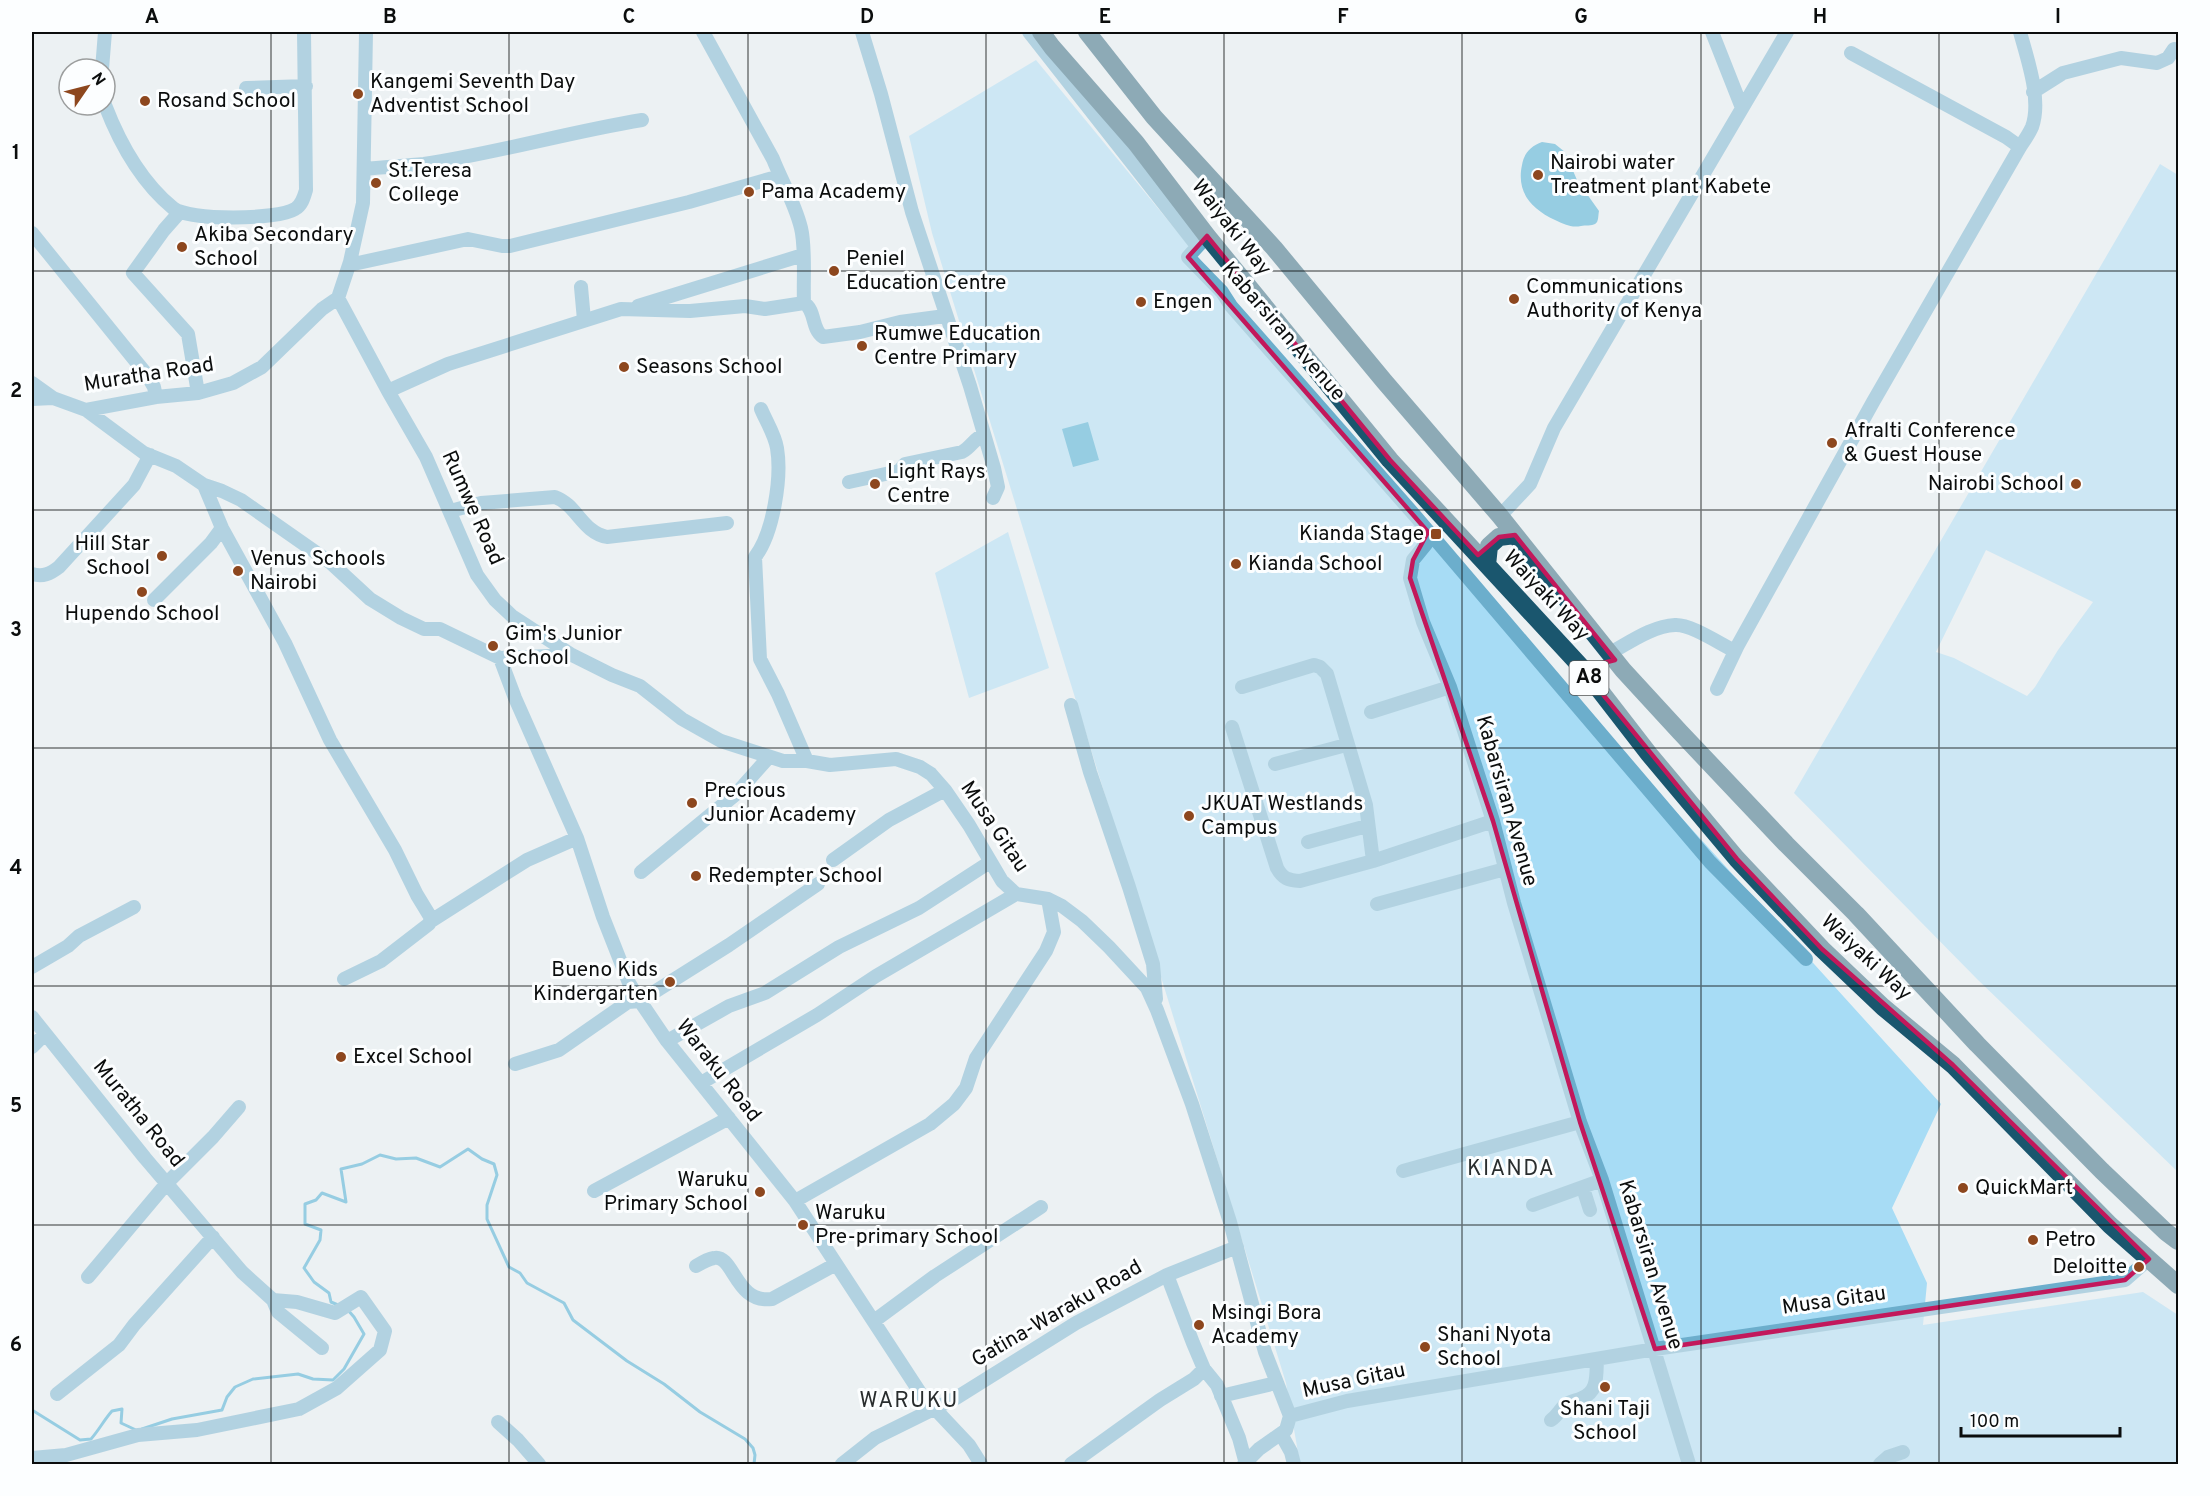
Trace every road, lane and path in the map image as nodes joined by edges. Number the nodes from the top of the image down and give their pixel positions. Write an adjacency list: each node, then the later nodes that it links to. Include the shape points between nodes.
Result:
1 (105, 32): 14 (street)
2 (304, 32): 15 (street)
3 (367, 32): 22 (street)
4 (703, 32): 23 (street)
5 (862, 32): 33 (street)
6 (1029, 32): 26 (street)
7 (1041, 32): 26 (highway, Waiyaki Way / A8, via 1136,142)
8 (1087, 32): 49 (highway, Waiyaki Way / A8, via 1154,117 1274,248)
9 (1712, 32): 18 (street)
10 (1787, 32): 18 (street)
11 (2020, 32): 17 (street)
12 (2174, 49): 17 (street, via 2169,58 2157,63 2121,58 2063,73)
13 (1851, 52): 21 (street)
14 (102, 57)
15 (306, 86): 16 (street); 24 (street, via 306,190 296,209 233,218)
16 (246, 88)
17 (2033, 92): 21 (street, via 2035,116)
18 (1742, 108): 49 (street, via 1554,428 1530,484)
19 (111, 117): 24 (street, via 143,177)
20 (642, 120): 22 (street, via 424,164)
21 (2020, 147): 58 (street)
22 (364, 169): 28 (street, via 363,203)
23 (780, 176): 27 (street, via 794,202 802,231); 28 (street, via 510,246 468,239)
24 (179, 213): 37 (street, via 133,273 188,334)
25 (32, 233): 38 (street, via 147,375)
26 (1202, 241): 50 (highway, Waiyaki Way / A8); 53 (street, Kabarsiran Avenue, via 1188,256)
27 (802, 255): 31 (street); 32 (street)
28 (349, 266): 30 (street)
29 (580, 287): 34 (street)
30 (338, 298): 36 (street, Rumwe Road); 37 (street, Muratha Road, via 262,367 233,383)
31 (804, 303): 32 (street, via 765,309); 33 (street, via 823,337)
32 (630, 308): 34 (street)
33 (945, 316): 43 (street)
34 (584, 320): 36 (street, via 448,364)
35 (32, 383): 39 (street, Muratha Road)
36 (388, 391): 48 (street, Rumwe Road, via 426,457)
37 (198, 393): 38 (street, Muratha Road)
38 (156, 397): 42 (street, Muratha Road)
39 (53, 398): 40 (street); 42 (street, Muratha Road)
40 (32, 399)
41 (761, 409): 72 (street, via 777,447 778,463 770,524 755,557 760,659)
42 (86, 410): 44 (street)
43 (983, 435): 45 (street, via 962,452 905,464 899,471); 47 (street, via 998,486)
44 (150, 455): 46 (street, via 176,466); 56 (street, via 134,485 59,567 51,574)
45 (849, 482)
46 (204, 485): 52 (street); 61 (street, via 241,500 330,563 370,599 401,618 424,629 440,629)
47 (993, 498)
48 (450, 511): 51 (street, via 481,503 555,497 566,501 590,531 607,537); 59 (street, Rumwe Road, via 477,574 495,600 512,616)
49 (1500, 516): 54 (highway, Waiyaki Way / A8)
50 (1443, 518): 53 (street); 55 (highway, Waiyaki Way / A8)
51 (727, 523)
52 (222, 528): 57 (street, via 212,543); 89 (street, via 285,644 330,740 395,850)
53 (1428, 532): 64 (street, Kabarsiran Avenue, via 1426,543 1413,560 1410,578); 90 (street, via 1710,862)
54 (1515, 535): 55 (highway, via 1499,537 1489,546); 60 (highway, Waiyaki Way / A8)
55 (1487, 565): 62 (highway, Waiyaki Way / A8)
56 (32, 574)
57 (154, 600)
58 (1735, 651): 60 (street, via 1677,624 1647,633); 65 (street)
59 (572, 655): 61 (street); 70 (street, Rumwe Road, via 640,686 682,719 721,741)
60 (1613, 657): 62 (highway, via 1596,664); 114 (highway, Waiyaki Way / A8, via 1985,1052 2102,1171)
61 (500, 658): 77 (street, Waraku Road)
62 (1592, 681): 116 (highway, Waiyaki Way / A8, via 1737,860 1814,941 1883,1007 1953,1065 2110,1225)
63 (1242, 687): 69 (street, via 1305,667 1320,667 1328,674)
64 (1450, 687): 67 (street); 75 (street, Kabarsiran Avenue)
65 (1717, 689)
66 (1071, 705): 94 (street, via 1153,964)
67 (1371, 712)
68 (1232, 727): 80 (street, via 1281,875 1300,881)
69 (1346, 745): 73 (street); 76 (street, via 1366,805)
70 (768, 758): 71 (street, Rumwe Road); 83 (street, via 736,794)
71 (783, 761): 72 (street, Musa Gitau)
72 (807, 761): 74 (street, Musa Gitau, via 830,765 896,759 920,767)
73 (1275, 764)
74 (945, 790): 79 (street, via 889,820); 81 (street, Musa Gitau)
75 (1494, 821): 80 (street); 82 (street, Kabarsiran Avenue)
76 (1367, 826): 78 (street); 80 (street)
77 (577, 838): 89 (street, via 527,860); 93 (street, Waraku Road, via 603,917)
78 (1308, 842)
79 (833, 860)
80 (1373, 861)
81 (990, 862): 85 (street, Musa Gitau); 97 (street, via 919,908 839,948 765,993 729,1006)
82 (1505, 869): 87 (street); 103 (street, Kabarsiran Avenue)
83 (641, 872)
84 (818, 884): 93 (street)
85 (1016, 894): 86 (street, Musa Gitau); 100 (street)
86 (1048, 900): 94 (street, Musa Gitau, via 1082,921 1132,970 1147,988); 109 (street, via 1054,932 1046,951 976,1058 966,1088 954,1104 930,1124)
87 (1377, 904)
88 (134, 907): 91 (street)
89 (431, 921): 92 (street, via 381,961)
90 (1806, 959)
91 (32, 967)
92 (344, 979)
93 (640, 1001): 97 (street, Waraku Road); 99 (street, via 628,1002 559,1050)
94 (1157, 1010): 115 (street, Musa Gitau)
95 (32, 1017): 96 (street, Muratha Road)
96 (45, 1034): 98 (street); 106 (street, Muratha Road)
97 (667, 1041): 100 (street, Waraku Road)
98 (32, 1047)
99 (514, 1064)
100 (701, 1083): 102 (street, Waraku Road)
101 (238, 1107): 106 (street)
102 (729, 1118): 108 (street); 109 (street, Waraku Road)
103 (1580, 1122): 104 (street); 105 (street, Kabarsiran Avenue)
104 (1403, 1171)
105 (1602, 1180): 107 (street); 125 (street, Kabarsiran Avenue)
106 (167, 1183): 113 (street, Muratha Road); 120 (street)
107 (1582, 1188): 110 (street); 112 (street)
108 (594, 1191)
109 (795, 1201): 117 (street, Waraku Road)
110 (1533, 1205)
111 (1041, 1207): 123 (street)
112 (1590, 1210)
113 (213, 1237): 122 (street, Muratha Road, via 242,1272); 129 (street, via 118,1345)
114 (2178, 1241)
115 (1237, 1246): 119 (street, Gatina-Waraku Road); 128 (street, Musa Gitau)
116 (2149, 1259): 121 (highway, Waiyaki Way / A8); 125 (street, Musa Gitau, via 2125,1280)
117 (836, 1264): 118 (street, via 772,1299 763,1300 748,1294 720,1258); 123 (street, Waraku Road)
118 (696, 1266)
119 (1167, 1275): 127 (street); 131 (street, Gatina-Waraku Road, via 1076,1323 956,1398)
120 (88, 1277)
121 (2178, 1285)
122 (273, 1300): 124 (street, Muratha Road, via 278,1312); 137 (street, via 335,1313 361,1297 385,1331 380,1350 337,1388 299,1409 197,1430 138,1435 66,1455)
123 (874, 1321): 131 (street, Waraku Road, via 921,1394)
124 (322, 1348)
125 (1655, 1349): 126 (street, Musa Gitau); 144 (street, Kabarsiran Avenue)
126 (1597, 1359): 132 (street, Musa Gitau, via 1347,1401); 133 (street, via 1592,1391 1565,1404)
127 (1204, 1369): 130 (street); 141 (street)
128 (1276, 1383): 130 (street); 132 (street, Musa Gitau)
129 (57, 1394)
130 (1221, 1396): 142 (street)
131 (935, 1407): 139 (street, Gatina-Waraku Road, via 875,1438); 140 (street, Waraku Road)
132 (1290, 1416): 135 (street)
133 (1551, 1420)
134 (498, 1422): 138 (street)
135 (1281, 1434): 142 (street, via 1258,1449); 143 (street)
136 (1903, 1452): 145 (street)
137 (32, 1458)
138 (539, 1464)
139 (842, 1464)
140 (981, 1464)
141 (1071, 1464)
142 (1245, 1464)
143 (1294, 1464)
144 (1689, 1464)
145 (1880, 1464)

